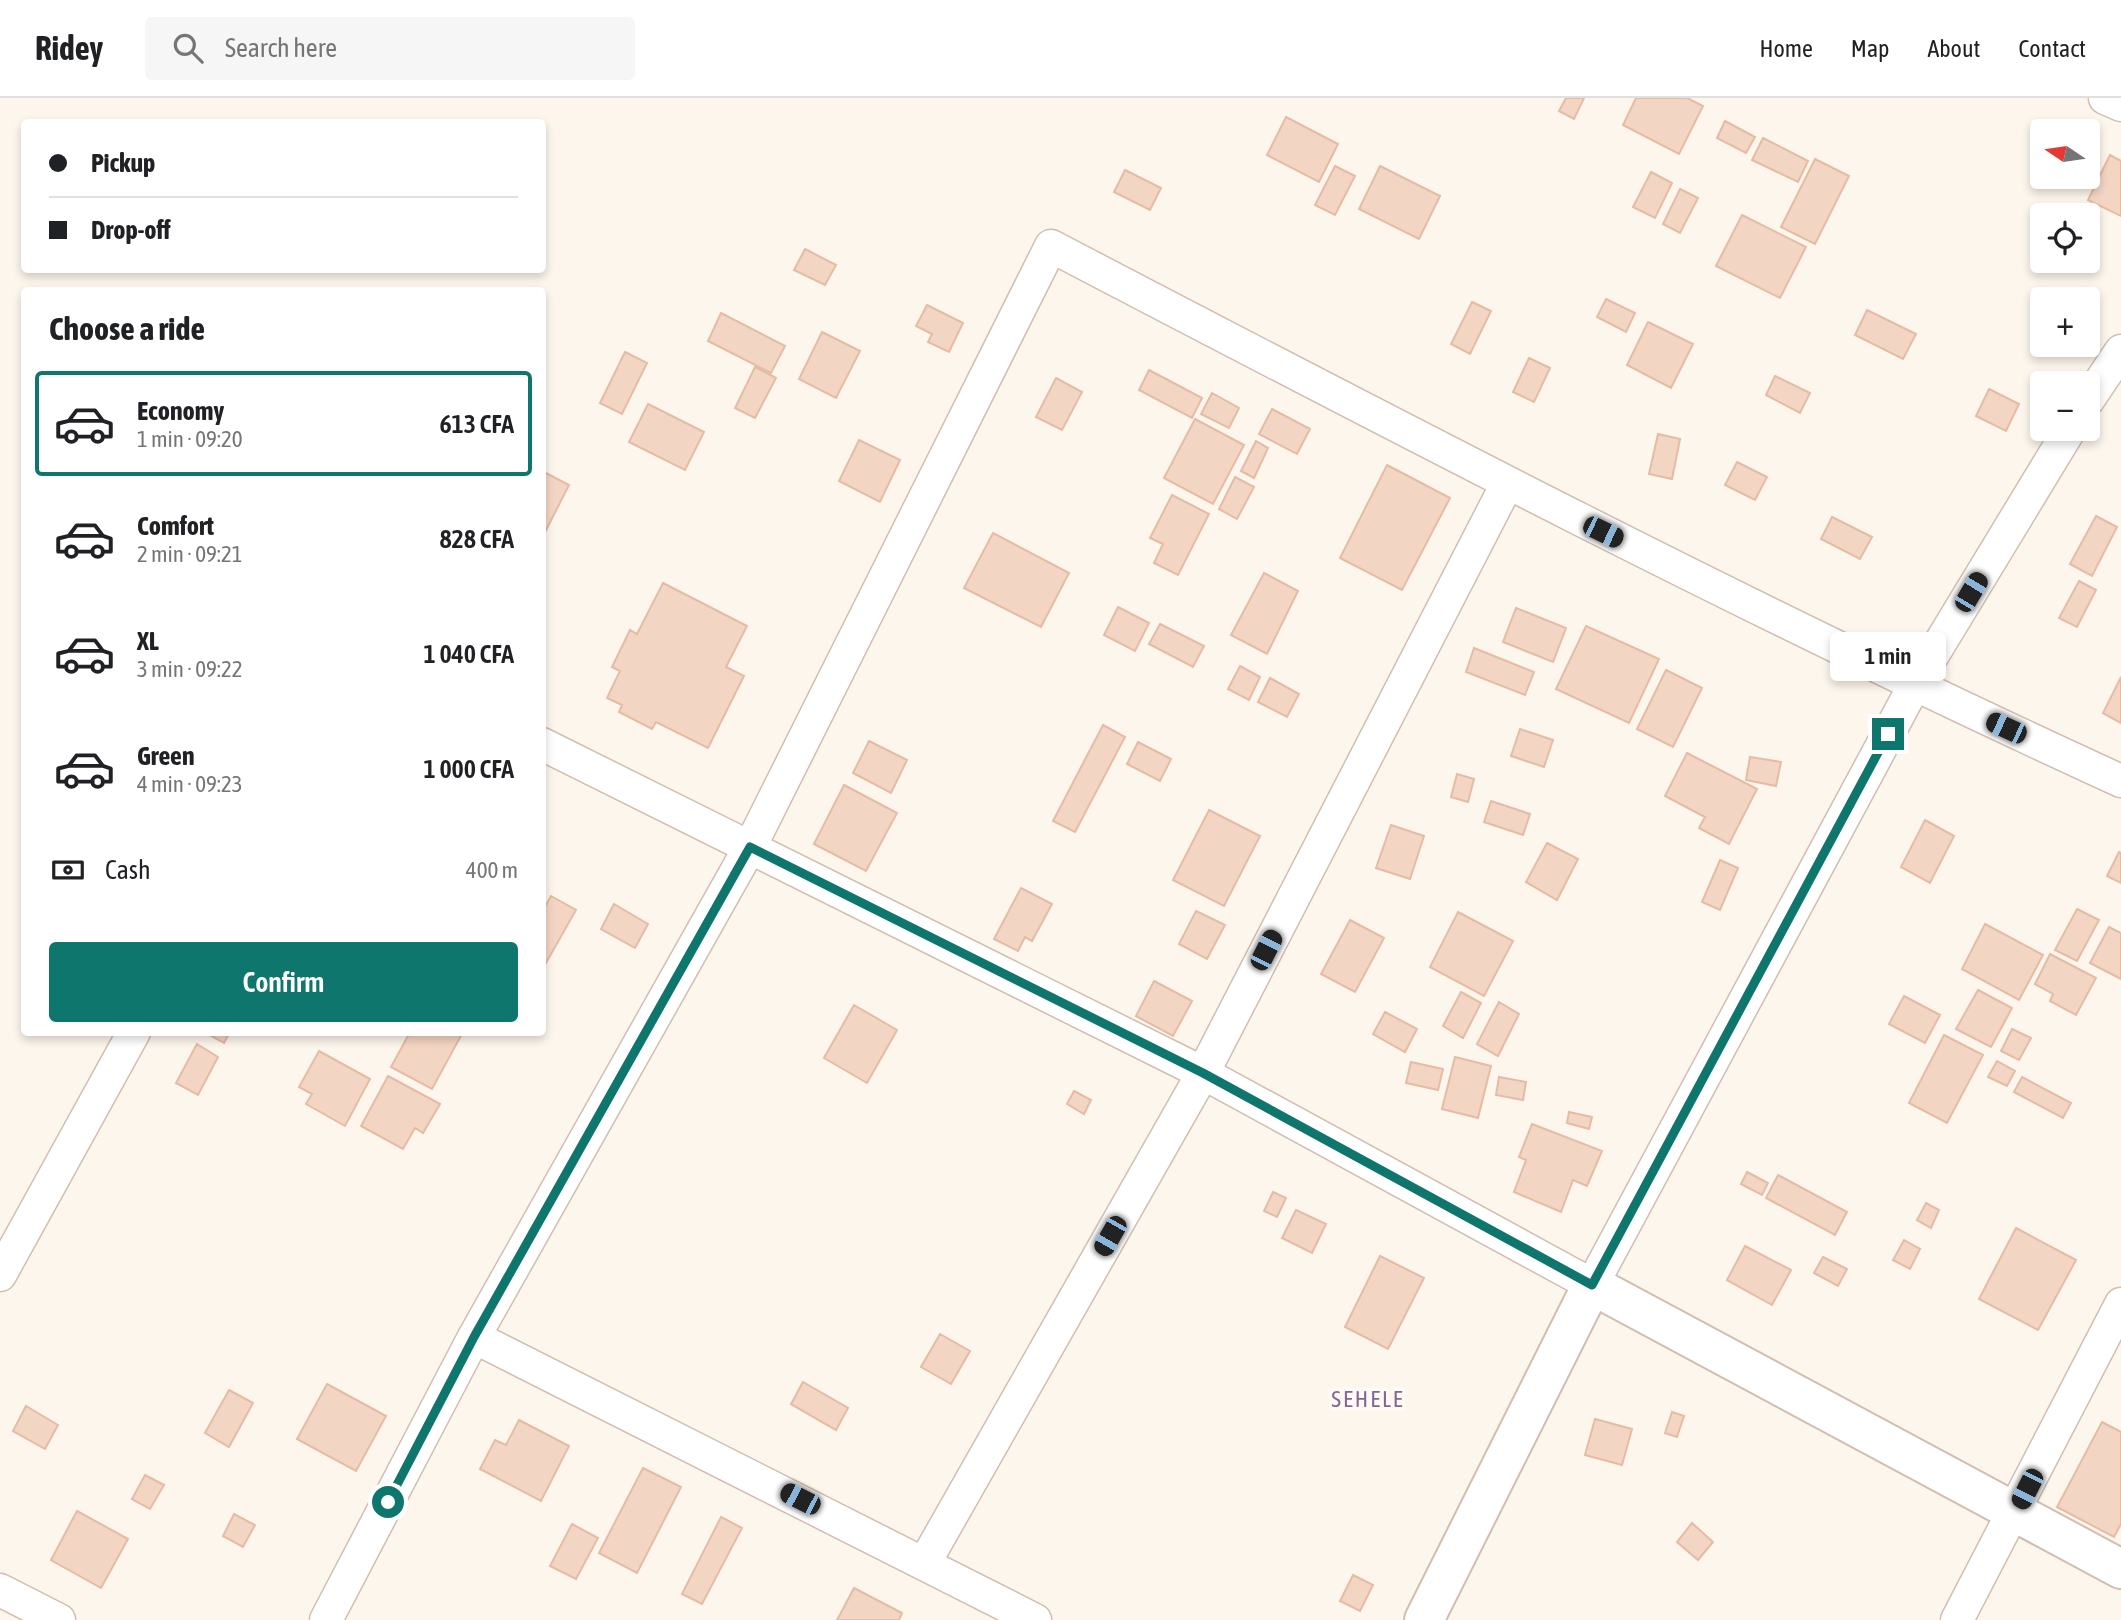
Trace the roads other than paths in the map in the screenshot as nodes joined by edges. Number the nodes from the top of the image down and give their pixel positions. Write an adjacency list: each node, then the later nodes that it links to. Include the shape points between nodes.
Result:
1 (2105, 98): 2 (street)
2 (2121, 106)
3 (2121, 351): 4 (street)
4 (2100, 382)
5 (2063, 441): 7 (street)
6 (1507, 484): 7 (street); 10 (street, via 1051,246); 12 (street)
7 (1914, 686): 9 (street); 14 (street)
8 (546, 746): 10 (street)
9 (2121, 780)
10 (750, 847): 12 (street); 16 (street)
11 (132, 1036): 13 (street)
12 (1203, 1073): 14 (street); 18 (street)
13 (0, 1275)
14 (1592, 1285): 17 (street); 24 (street)
15 (2121, 1304): 17 (street)
16 (474, 1337): 18 (street); 22 (street)
17 (2015, 1511): 19 (street); 25 (street)
18 (925, 1562): 23 (street)
19 (2121, 1569)
20 (0, 1590): 21 (street)
21 (59, 1620)
22 (326, 1620)
23 (1035, 1620)
24 (1423, 1620)
25 (1958, 1620)

